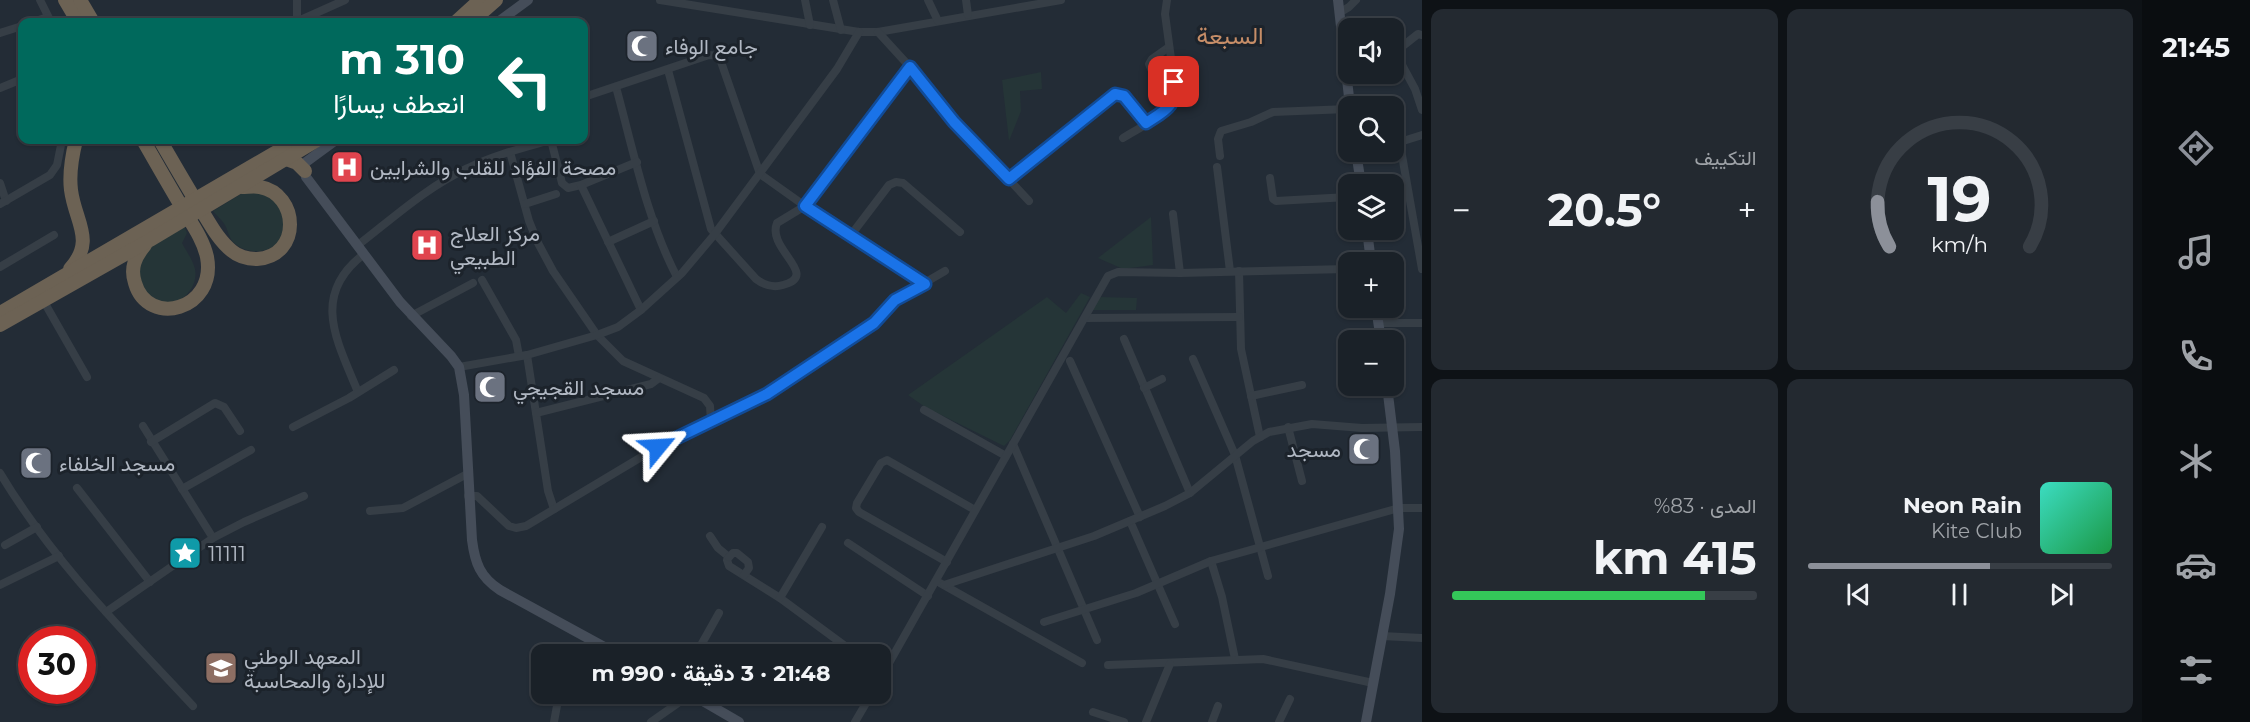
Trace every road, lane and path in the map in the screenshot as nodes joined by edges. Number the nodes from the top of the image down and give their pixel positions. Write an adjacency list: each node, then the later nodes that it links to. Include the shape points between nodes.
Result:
1 (40, 0): 20 (street)
2 (64, 0): 17 (highway)
3 (297, 0): 21 (street)
4 (345, 0): 22 (street)
5 (480, 0): 23 (highway)
6 (496, 0): 24 (highway)
7 (528, 0): 25 (street)
8 (660, 0): 28 (street)
9 (805, 0): 28 (street)
10 (833, 0): 30 (street)
11 (928, 0): 27 (street)
12 (966, 0): 19 (street)
13 (1061, 0): 19 (street)
14 (1167, 0): 35 (street)
15 (1338, 0): 18 (street)
16 (1356, 0): 18 (street)
17 (84, 14)
18 (1339, 14): 26 (street)
19 (968, 15): 27 (street)
20 (49, 18)
21 (296, 18)
22 (305, 18)
23 (460, 18)
24 (476, 18)
25 (503, 18)
26 (1340, 18)
27 (938, 21): 32 (street)
28 (810, 25): 30 (street)
29 (18, 27): 33 (street)
30 (841, 30): 31 (street)
31 (859, 32): 32 (street); 65 (street, via 845,58)
32 (878, 32): 37 (street)
33 (0, 33)
34 (1421, 34): 36 (street)
35 (1169, 46): 43 (street, via 1149,64); 47 (street, via 1174,99 1167,109)
36 (1404, 46)
37 (910, 67): 67 (street, via 954,122); 76 (street)
38 (668, 70): 41 (street); 65 (street, via 709,55 718,56); 81 (street)
39 (1404, 70): 46 (street)
40 (18, 81): 42 (street)
41 (616, 87): 44 (street); 62 (street)
42 (0, 88)
43 (1161, 92)
44 (588, 96)
45 (1338, 109): 60 (street, via 1273,112 1221,131)
46 (1422, 110)
47 (1146, 123): 49 (street); 67 (street, via 1124,96 1115,94)
48 (1422, 135): 88 (street, via 1400,144)
49 (1123, 138)
50 (61, 144): 74 (street, via 50,175)
51 (75, 144): 93 (highway, via 71,188 84,243 81,254)
52 (145, 144): 83 (highway, via 206,255 206,283 198,297 174,308 154,306 144,299 136,288 133,272 135,259)
53 (162, 144): 70 (highway, via 224,243 250,259 275,254 289,238 289,215 283,200 260,187)
54 (290, 144): 93 (highway)
55 (310, 144): 61 (highway)
56 (330, 144): 64 (street, via 310,158)
57 (537, 144): 59 (street)
58 (552, 144): 69 (street, via 564,186)
59 (510, 152): 75 (street); 85 (street, via 466,168 441,183)
60 (1220, 156)
61 (286, 159): 64 (highway); 70 (highway)
62 (637, 162): 69 (street); 78 (street)
63 (1217, 167): 90 (street)
64 (304, 171): 85 (street)
65 (760, 174): 76 (street); 81 (street)
66 (1270, 178): 72 (street, via 1276,201)
67 (1009, 179): 73 (street)
68 (0, 183): 74 (street)
69 (581, 185): 84 (street)
70 (240, 187): 83 (highway)
71 (556, 194): 75 (street)
72 (1338, 198)
73 (1029, 201)
74 (3, 202)
75 (525, 204): 109 (street, via 543,252)
76 (805, 206): 81 (street, via 776,226 779,245 797,271 795,279 782,286 756,279); 82 (street)
77 (1173, 214): 92 (street)
78 (654, 221): 84 (street); 94 (street)
79 (960, 231): 82 (street, via 903,183 896,182 889,185)
80 (54, 235): 86 (street)
81 (714, 235): 94 (street)
82 (851, 235): 97 (street)
83 (150, 240): 98 (highway)
84 (608, 242): 99 (street)
85 (361, 249): 101 (street); 121 (street, via 335,292 333,308 336,336)
86 (0, 267)
87 (1338, 269): 91 (street)
88 (1422, 269)
89 (945, 271): 97 (street)
90 (1230, 271): 91 (street); 92 (street)
91 (1239, 271): 102 (street)
92 (1180, 273): 103 (street, via 1112,273)
93 (62, 277): 100 (highway)
94 (677, 277): 99 (street)
95 (482, 280): 111 (street)
96 (473, 283): 101 (street)
97 (925, 284): 126 (street, via 895,300 874,323 767,394)
98 (42, 300): 107 (highway); 116 (street)
99 (641, 310): 109 (street, via 618,327)
100 (0, 313)
101 (411, 316): 114 (street)
102 (1239, 317): 103 (street); 122 (street)
103 (1085, 318): 135 (street)
104 (1377, 318): 105 (street)
105 (1378, 322): 106 (street); 108 (street)
106 (1422, 323)
107 (0, 325)
108 (1379, 330)
109 (597, 335): 111 (street); 117 (street, via 623,361)
110 (1124, 339): 120 (street)
111 (523, 356): 114 (street); 125 (street)
112 (1193, 359): 137 (street)
113 (1070, 362): 152 (street)
114 (459, 367): 139 (street)
115 (394, 370): 121 (street)
116 (87, 377)
117 (659, 378): 125 (street, via 651,384); 126 (street, via 707,400)
118 (1162, 380): 120 (street)
119 (1302, 385): 122 (street)
120 (1144, 388): 144 (street)
121 (358, 392): 129 (street)
122 (1251, 396): 133 (street)
123 (1388, 396): 128 (street)
124 (924, 410): 138 (street)
125 (536, 413): 149 (street)
126 (711, 422): 149 (street, via 658,447)
127 (143, 426): 134 (street)
128 (1392, 426): 130 (street); 131 (street); 147 (street)
129 (293, 427)
130 (1288, 427): 133 (street); 141 (street)
131 (1422, 427)
132 (240, 431): 134 (street, via 224,407 215,403)
133 (1260, 437): 137 (street)
134 (152, 442): 143 (street)
135 (1013, 444): 138 (street); 161 (street)
136 (251, 450): 143 (street)
137 (1235, 455): 144 (street); 160 (street)
138 (1006, 456): 151 (street)
139 (467, 474): 146 (street); 150 (street, via 403,508)
140 (1, 478): 154 (street)
141 (1302, 481)
142 (77, 488): 168 (street)
143 (182, 489): 157 (street)
144 (1190, 493): 152 (street)
145 (304, 496): 157 (street)
146 (468, 496): 149 (street, via 477,496 516,528); 182 (street, via 475,562 485,579)
147 (1399, 508): 148 (street); 160 (street); 179 (street)
148 (1422, 508)
149 (554, 509)
150 (370, 510)
151 (975, 510): 165 (street); 165 (street, via 887,460 881,463 857,503 859,512)
152 (1140, 517): 153 (street)
153 (1130, 521): 161 (street); 170 (street)
154 (37, 527): 159 (street); 162 (street)
155 (822, 527): 173 (street)
156 (710, 536): 163 (street)
157 (213, 538): 168 (street)
158 (848, 543): 172 (street)
159 (5, 545)
160 (1260, 546): 164 (street); 167 (street)
161 (1058, 548): 169 (street); 174 (street)
162 (59, 556): 171 (street); 175 (street)
163 (729, 556): 166 (street, via 729,566); 166 (street, via 735,553 748,562)
164 (1211, 561): 170 (street); 186 (street)
165 (947, 562): 169 (street)
166 (744, 575): 173 (street)
167 (1268, 576)
168 (150, 582): 175 (street)
169 (940, 583): 172 (street); 187 (street)
170 (1157, 584): 174 (street); 178 (street)
171 (0, 585)
172 (928, 596): 185 (street)
173 (780, 598): 184 (street)
174 (1085, 609): 177 (street); 181 (street)
175 (106, 612): 196 (street)
176 (718, 613): 183 (street)
177 (1044, 622)
178 (1175, 624)
179 (1383, 636): 180 (street); 190 (street)
180 (1422, 638)
181 (1097, 640)
182 (599, 644)
183 (701, 644)
184 (842, 644)
185 (891, 658)
186 (1235, 660): 188 (street); 190 (street, via 1280,662)
187 (1082, 663)
188 (1170, 664): 189 (street); 204 (street)
189 (1108, 665)
190 (1373, 683): 207 (street)
191 (1290, 699): 206 (street)
192 (557, 704): 200 (street)
193 (676, 704): 201 (street)
194 (705, 704): 199 (street)
195 (866, 704): 202 (street)
196 (193, 706)
197 (1218, 706): 205 (street)
198 (1092, 712): 203 (street)
199 (729, 720)
200 (554, 722)
201 (651, 722)
202 (855, 722)
203 (1124, 722)
204 (1146, 722)
205 (1212, 722)
206 (1279, 722)
207 (1366, 722)

